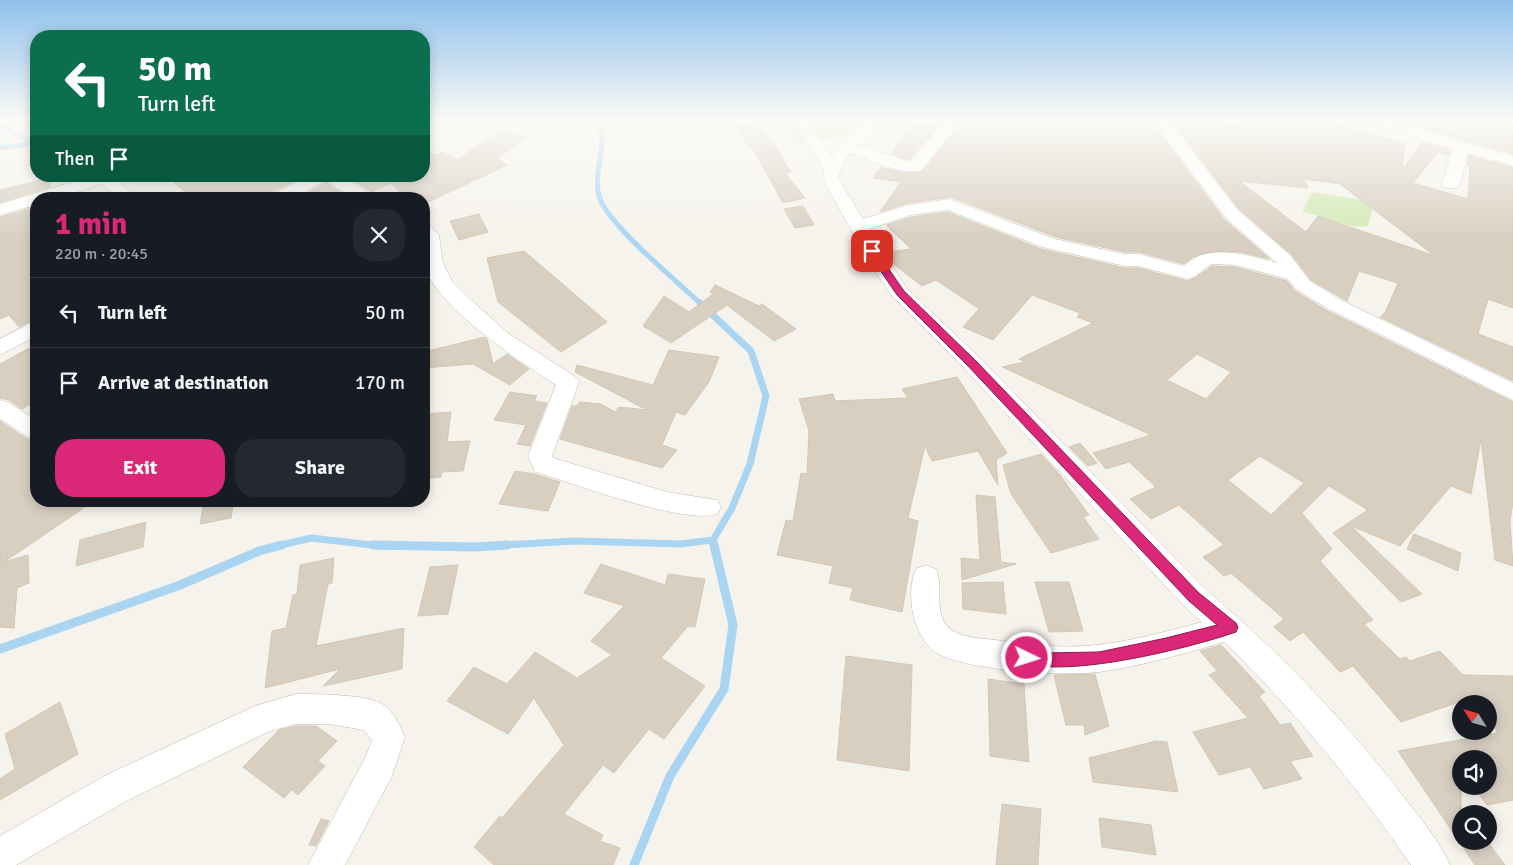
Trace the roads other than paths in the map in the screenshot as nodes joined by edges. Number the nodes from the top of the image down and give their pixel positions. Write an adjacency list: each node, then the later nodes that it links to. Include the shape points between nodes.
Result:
1 (827, 160): 7 (street)
2 (837, 160): 7 (street)
3 (888, 160): 4 (street, via 911,168)
4 (921, 160)
5 (1191, 160): 21 (street, via 1232,214)
6 (1457, 160): 12 (street)
7 (832, 169): 19 (street, via 830,178)
8 (96, 182): 13 (street)
9 (109, 182): 14 (street)
10 (311, 182): 15 (street)
11 (340, 182): 16 (street)
12 (1451, 184)
13 (62, 192)
14 (120, 192)
15 (291, 192)
16 (358, 192)
17 (30, 201): 18 (street)
18 (0, 210)
19 (860, 226): 21 (street, via 908,210 950,204 1049,243 1147,262 1180,273 1187,273 1199,261 1213,258); 29 (street, via 900,293 972,363 1194,597)
20 (430, 235): 27 (street, via 433,263 444,284 501,339 568,382 540,456 544,465 643,496)
21 (1296, 275): 24 (street, via 1315,293)
22 (30, 330): 23 (street)
23 (0, 348)
24 (1513, 392)
25 (0, 408): 26 (street)
26 (30, 427)
27 (708, 507)
28 (926, 577): 29 (street, via 926,616 934,630 943,641 978,652 1043,660 1099,658 1166,645)
29 (1231, 627): 32 (street, via 1301,700 1392,807)
30 (0, 856): 31 (street, via 118,787 266,717 296,709 329,709 373,716 389,737 380,764)
31 (326, 865)
32 (1432, 865)

